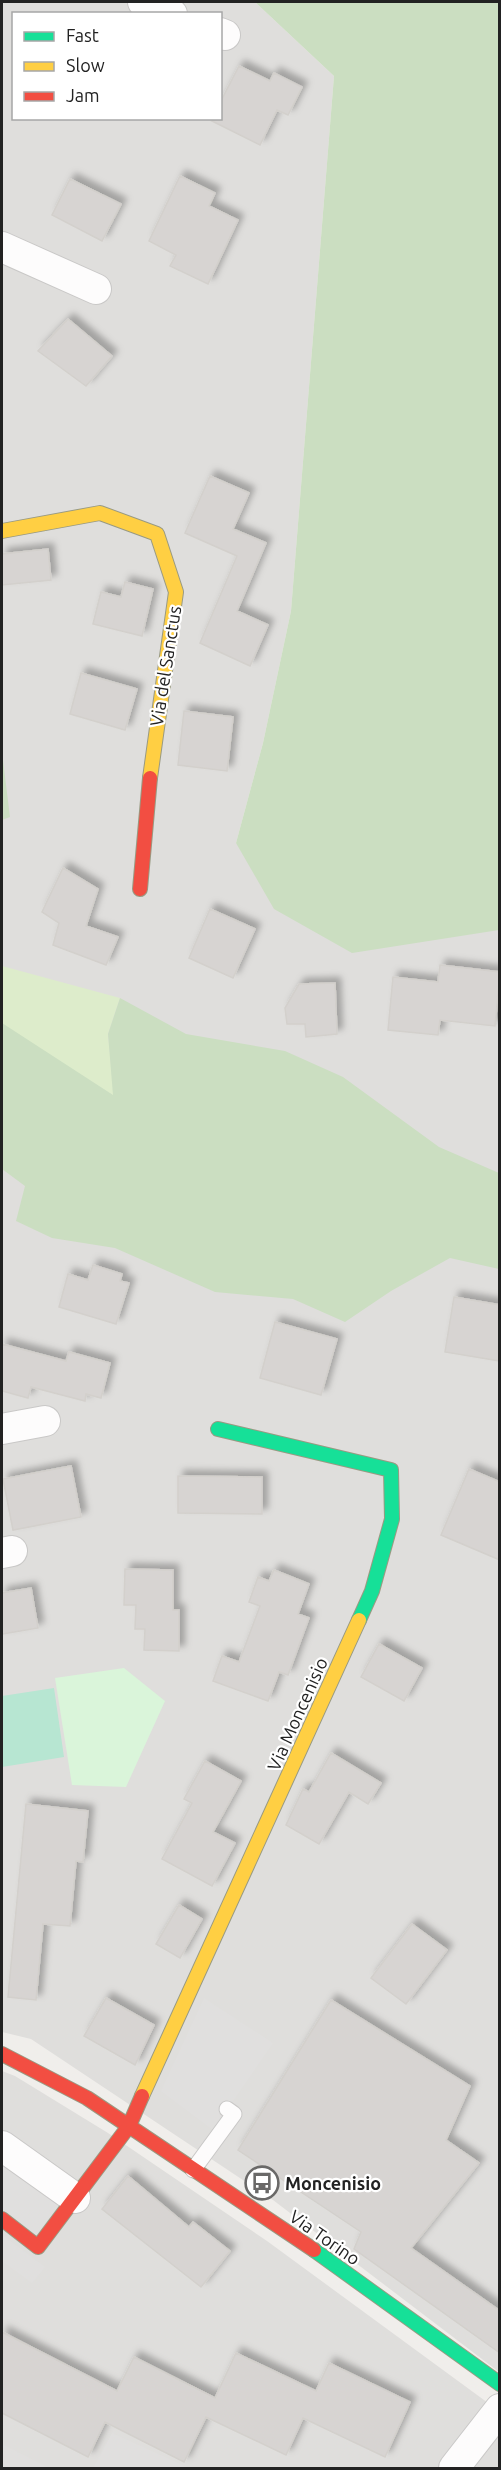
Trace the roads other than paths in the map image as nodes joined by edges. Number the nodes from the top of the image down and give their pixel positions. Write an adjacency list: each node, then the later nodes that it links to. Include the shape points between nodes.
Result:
1 (142, 2): 2 (street)
2 (167, 12)
3 (2, 247): 4 (street)
4 (96, 289)
5 (2, 531): 6 (street, Via del Sanctus, via 100,513 157,534 176,592 154,736)
6 (140, 889)
7 (45, 1421): 8 (street)
8 (2, 1429)
9 (218, 1429): 12 (street, Via Moncenisio, via 391,1470 392,1519 372,1592)
10 (2, 2054): 12 (street, Via Torino, via 87,2098)
11 (227, 2109): 14 (lane, via 234,2114)
12 (129, 2126): 14 (street, Via Torino); 15 (street)
13 (2, 2146): 15 (street)
14 (193, 2169): 17 (street, Via Torino, via 297,2238)
15 (75, 2198): 16 (street, via 38,2247)
16 (2, 2218)
17 (500, 2384)
18 (500, 2409): 19 (street)
19 (454, 2469)

